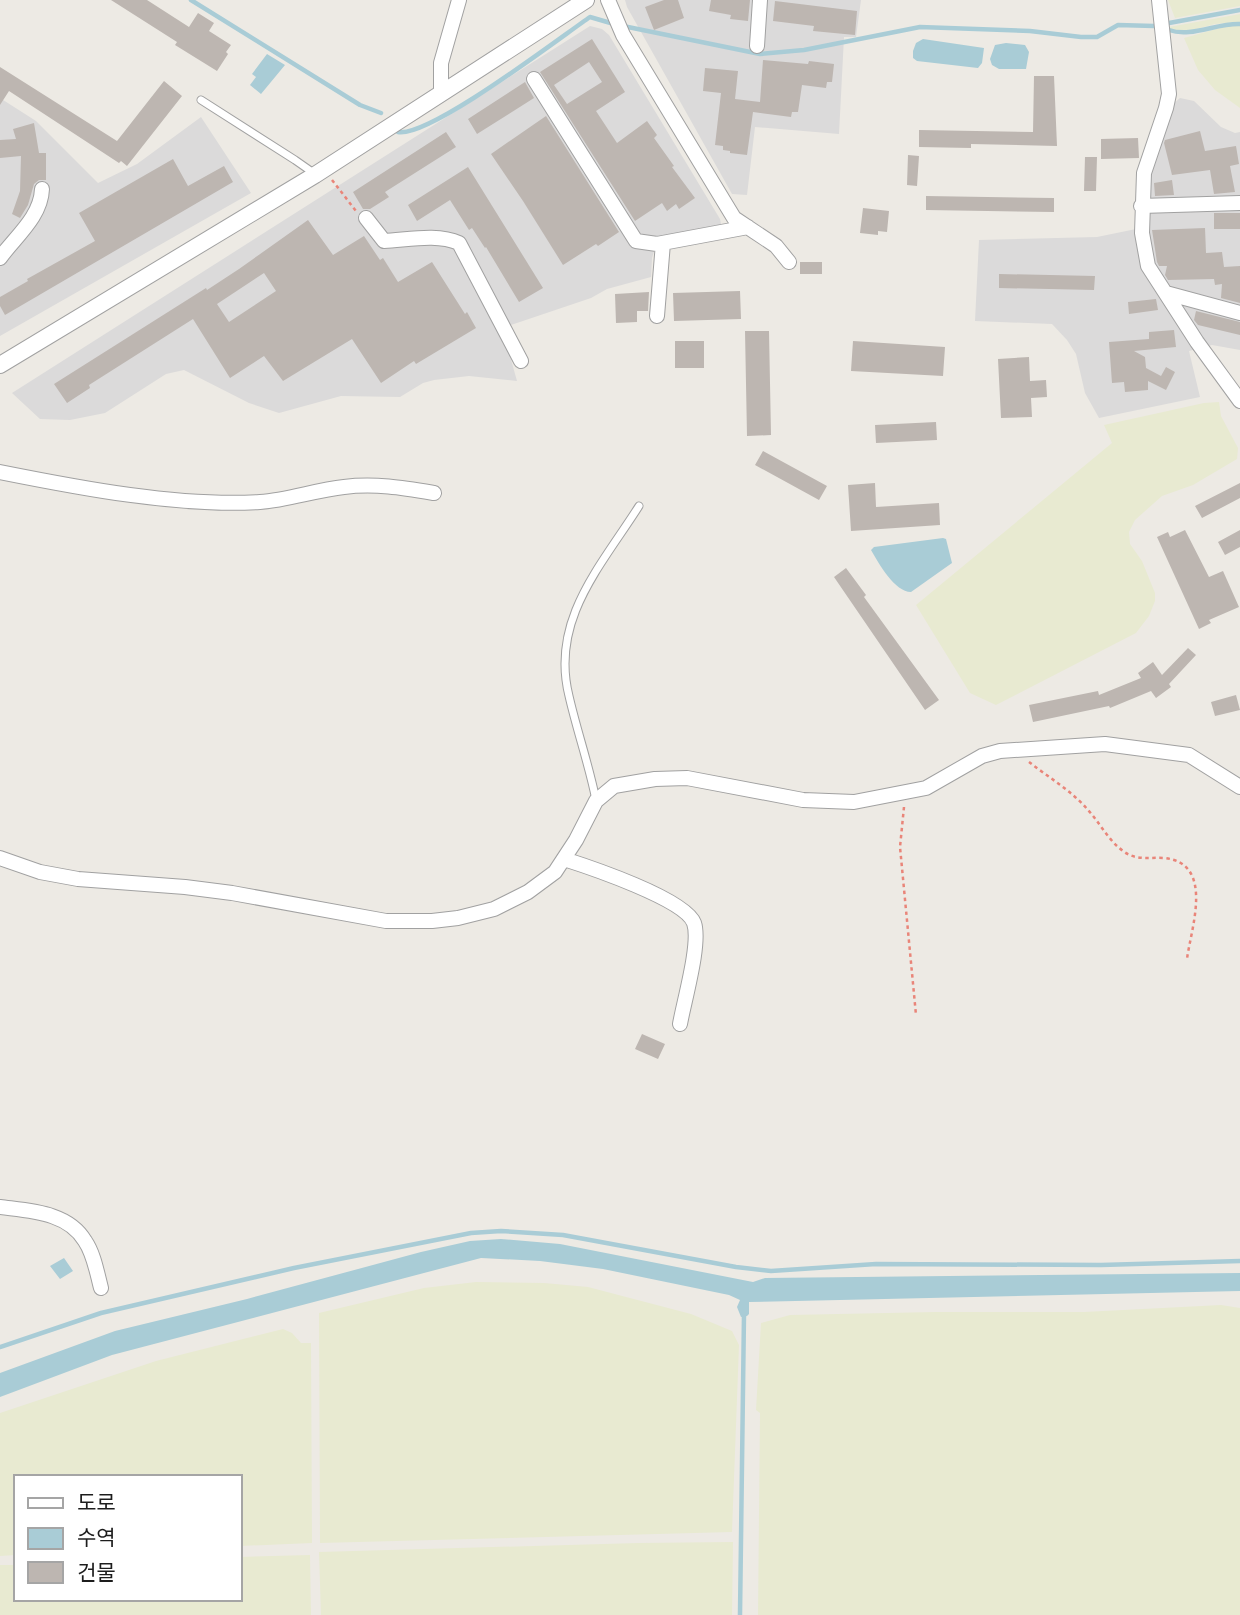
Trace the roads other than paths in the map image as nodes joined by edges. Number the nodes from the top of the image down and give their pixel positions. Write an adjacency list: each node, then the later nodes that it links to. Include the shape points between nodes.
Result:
1 (459, 0): 8 (street, via 441,62)
2 (586, 0): 8 (street)
3 (608, 0): 15 (street, via 623,35 734,218)
4 (760, 0): 6 (street)
5 (1159, 0): 13 (street, via 1169,94 1144,173)
6 (757, 46)
7 (534, 79): 16 (street, via 636,241)
8 (441, 93): 10 (street)
9 (201, 100): 10 (lane)
10 (320, 172): 23 (street)
11 (42, 189): 17 (street, via 29,223)
12 (1240, 203): 13 (street)
13 (1141, 205): 19 (street, via 1148,266)
14 (366, 218): 22 (street, via 384,241 427,238 459,243)
15 (748, 227): 16 (street); 18 (street, via 776,246)
16 (663, 243): 21 (street)
17 (0, 258)
18 (789, 262)
19 (1166, 293): 20 (street); 24 (street)
20 (1240, 313)
21 (657, 316)
22 (522, 361)
23 (1, 362)
24 (1240, 401)
25 (0, 472): 26 (street, via 170,499 276,500 376,485)
26 (434, 493)
27 (639, 506): 29 (lane, via 591,578 570,622 564,659 568,694)
28 (1240, 787): 29 (street, via 1189,755 1105,744 982,756 926,788 854,802 759,793 687,778 614,786)
29 (596, 801): 31 (street)
30 (0, 858): 31 (street, via 78,879 233,893 386,921 432,921 494,909 528,892 555,872)
31 (564, 859): 32 (street, via 680,907 693,920 696,937)
32 (680, 1024)
33 (0, 1207): 34 (street, via 60,1218 72,1226 85,1240)
34 (101, 1289)

